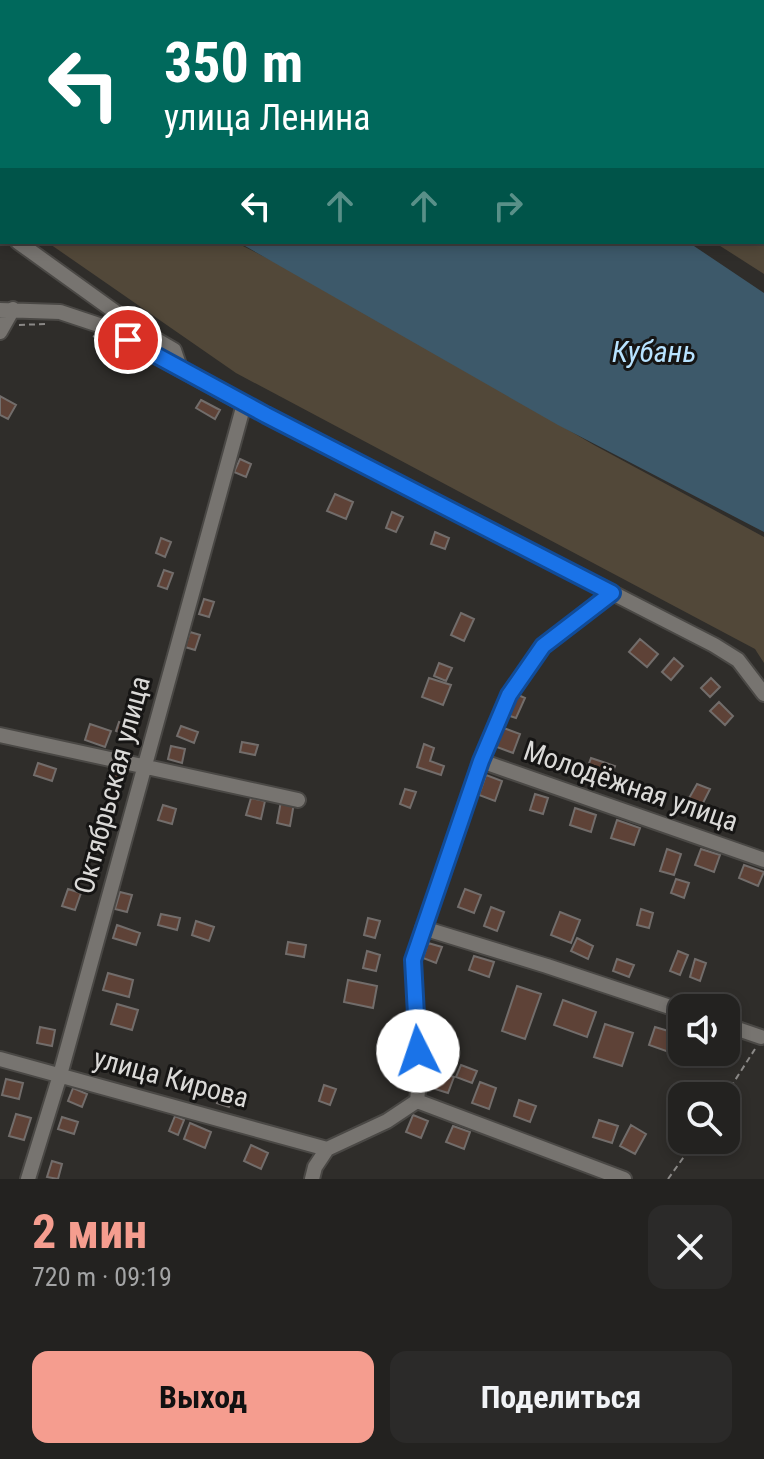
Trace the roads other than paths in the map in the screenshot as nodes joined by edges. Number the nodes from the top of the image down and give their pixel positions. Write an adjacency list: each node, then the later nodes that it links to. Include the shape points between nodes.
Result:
1 (21, 244): 4 (street, via 174,350)
2 (6, 310): 3 (street); 4 (street, via 60,312 102,326)
3 (2, 329)
4 (180, 368): 5 (street)
5 (244, 404): 6 (street); 10 (street, Октябрьская улица)
6 (612, 593): 7 (street, via 738,660); 9 (street, via 543,646 509,695)
7 (764, 694)
8 (0, 735): 10 (street)
9 (481, 761): 12 (street, Молодёжная улица); 13 (street)
10 (143, 767): 11 (street); 18 (street, Октябрьская улица)
11 (298, 800)
12 (764, 860)
13 (423, 928): 14 (street); 19 (street, via 413,960)
14 (668, 1006)
15 (740, 1030): 16 (street)
16 (761, 1037)
17 (0, 1059): 18 (street, улица Кирова)
18 (60, 1075): 20 (street, улица Кирова); 21 (street, Октябрьская улица)
19 (417, 1101): 20 (street); 23 (street)
20 (327, 1149): 22 (street)
21 (28, 1179)
22 (312, 1179)
23 (624, 1179)

